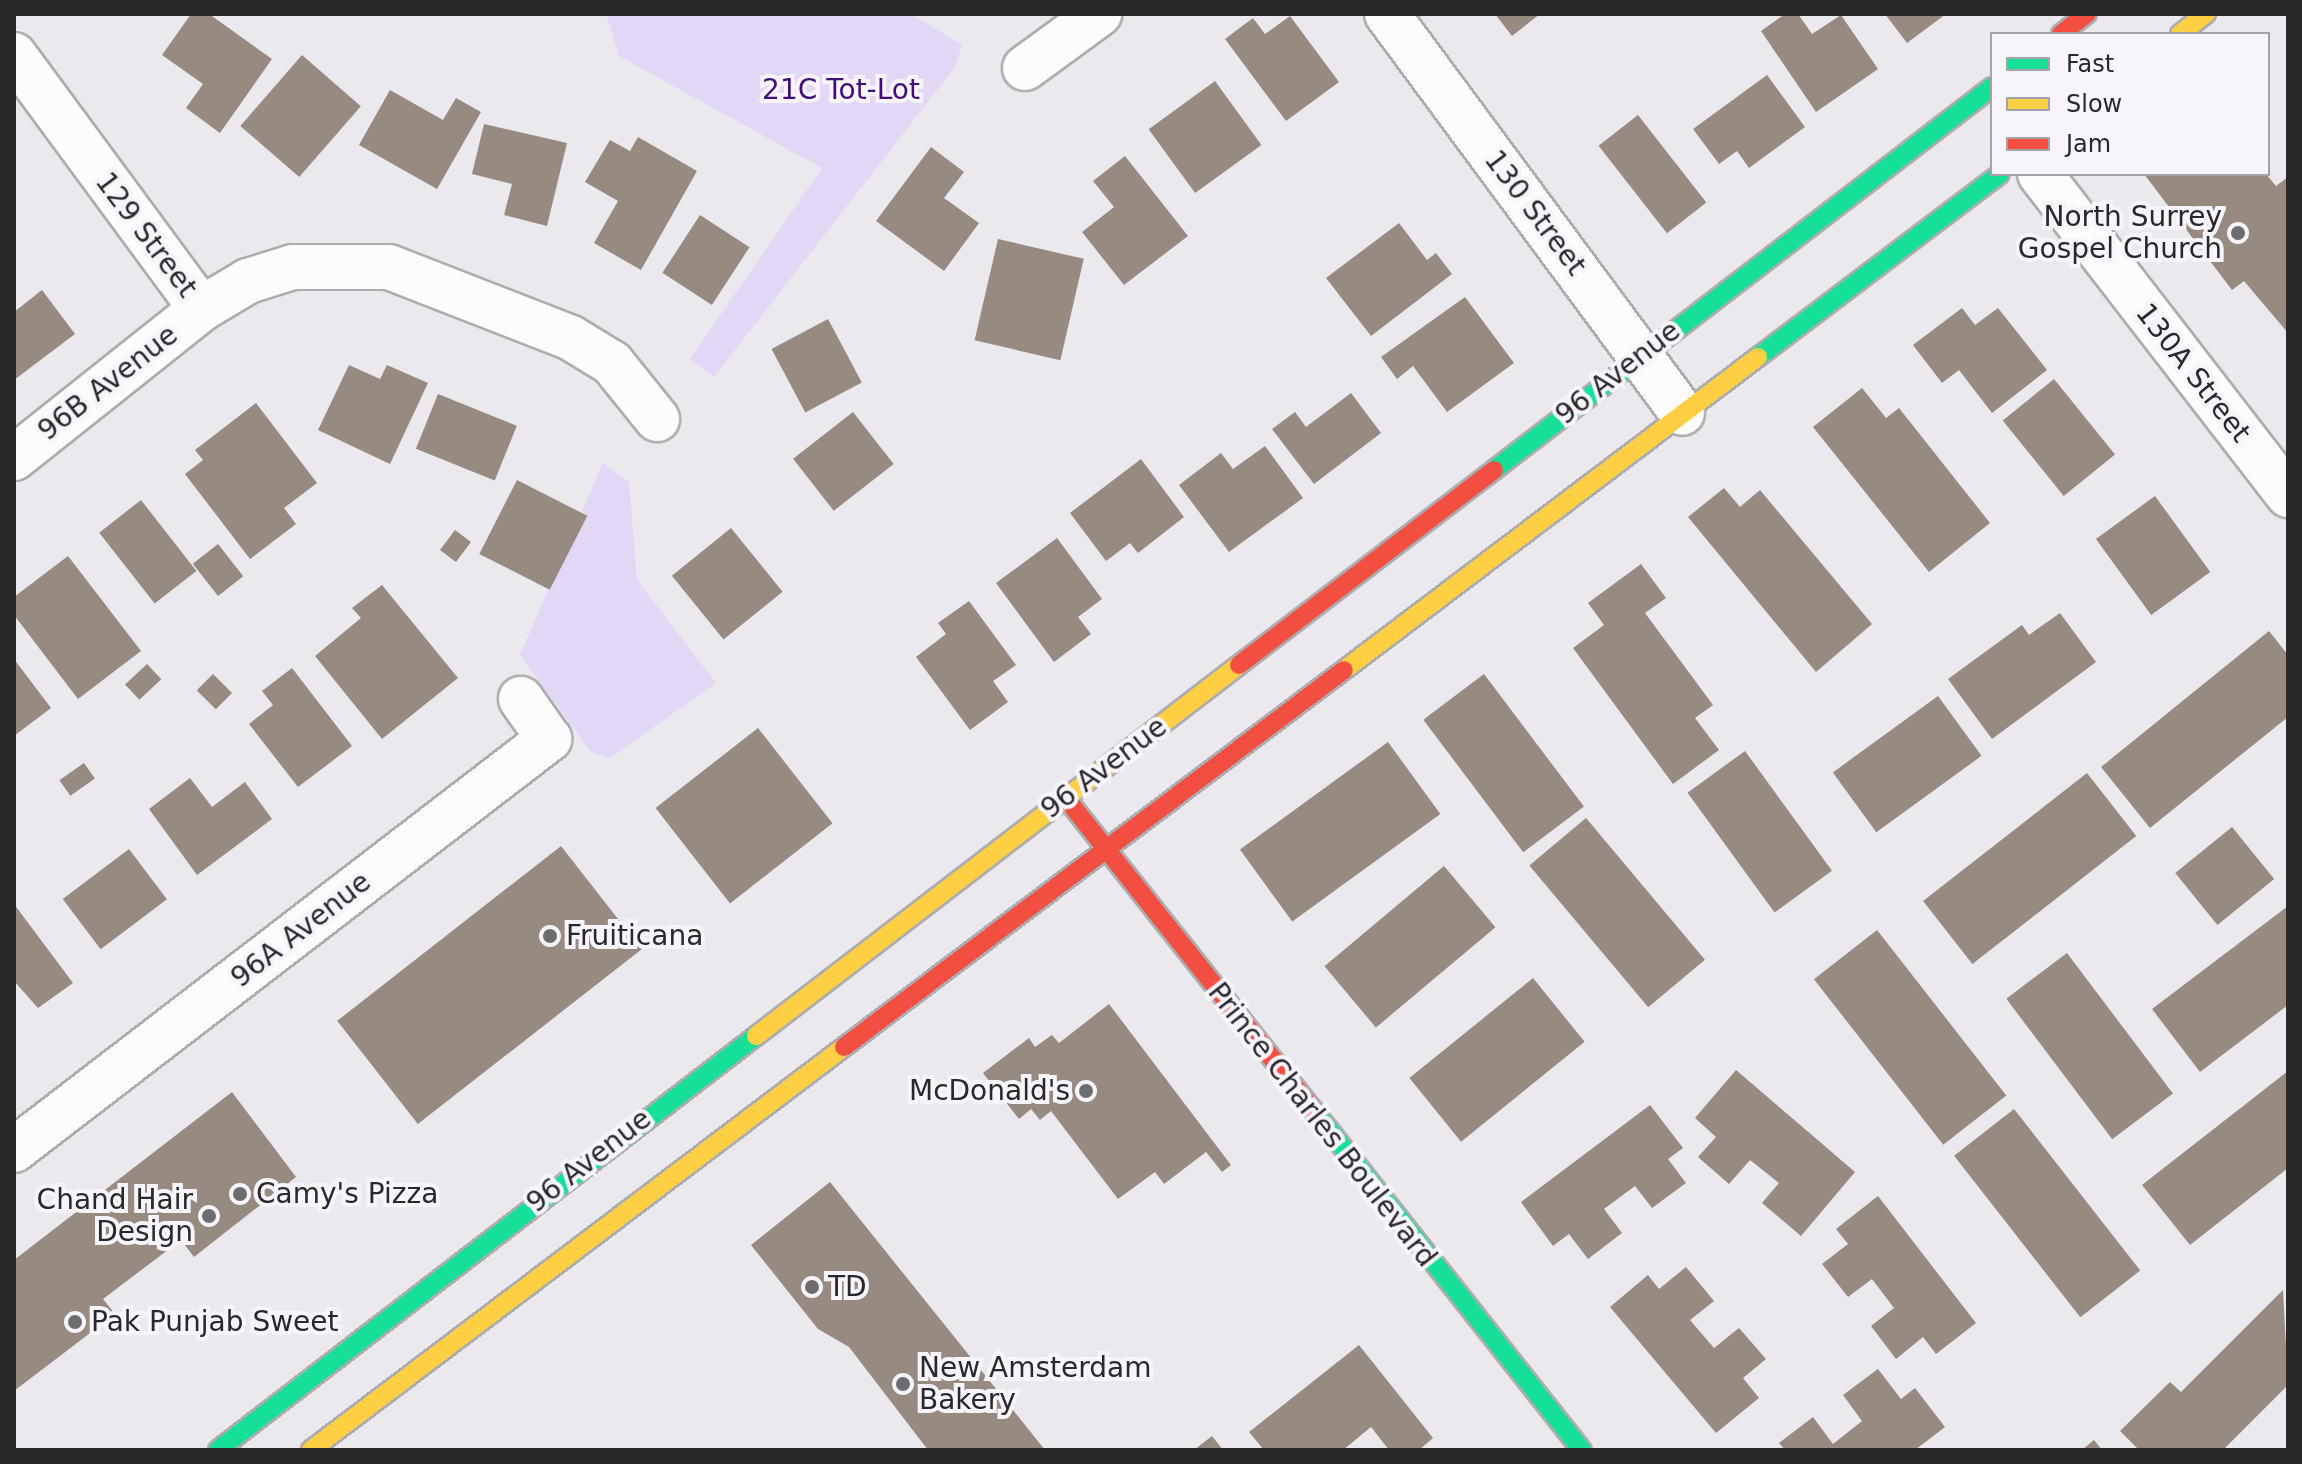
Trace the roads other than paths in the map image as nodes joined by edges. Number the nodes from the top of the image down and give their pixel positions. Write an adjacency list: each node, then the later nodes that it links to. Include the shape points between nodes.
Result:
1 (1099, 14): 8 (street)
2 (1387, 14): 13 (street, 130 Street)
3 (2087, 14): 5 (main road)
4 (2206, 14): 6 (main road)
5 (2064, 32)
6 (2183, 32)
7 (14, 55): 12 (street, 129 Street)
8 (1025, 68)
9 (1988, 98): 13 (main road, 96 Avenue)
10 (1997, 176): 14 (main road)
11 (2042, 176): 17 (street, 130A Street)
12 (201, 309): 15 (street, 129 Street, via 248,281 293,267 389,267 571,338 612,363); 16 (street, 96B Avenue)
13 (1640, 356): 14 (street, 130 Street); 19 (main road, 96 Avenue)
14 (1682, 413): 20 (main road)
15 (657, 419)
16 (14, 458)
17 (2288, 495)
18 (521, 699): 21 (street, 96A Avenue, via 549,739)
19 (1065, 797): 20 (main road, Prince Charles Boulevard); 22 (main road, 96 Avenue)
20 (1104, 848): 25 (main road); 32 (main road, Prince Charles Boulevard)
21 (14, 1150)
22 (582, 1166): 23 (main road); 26 (main road, 96 Avenue)
23 (569, 1210)
24 (560, 1239): 25 (main road)
25 (551, 1268): 29 (main road)
26 (430, 1287): 27 (main road); 30 (main road, 96 Avenue)
27 (410, 1326)
28 (390, 1366): 29 (main road)
29 (370, 1406): 31 (main road)
30 (218, 1450)
31 (311, 1450)
32 (1582, 1450)

